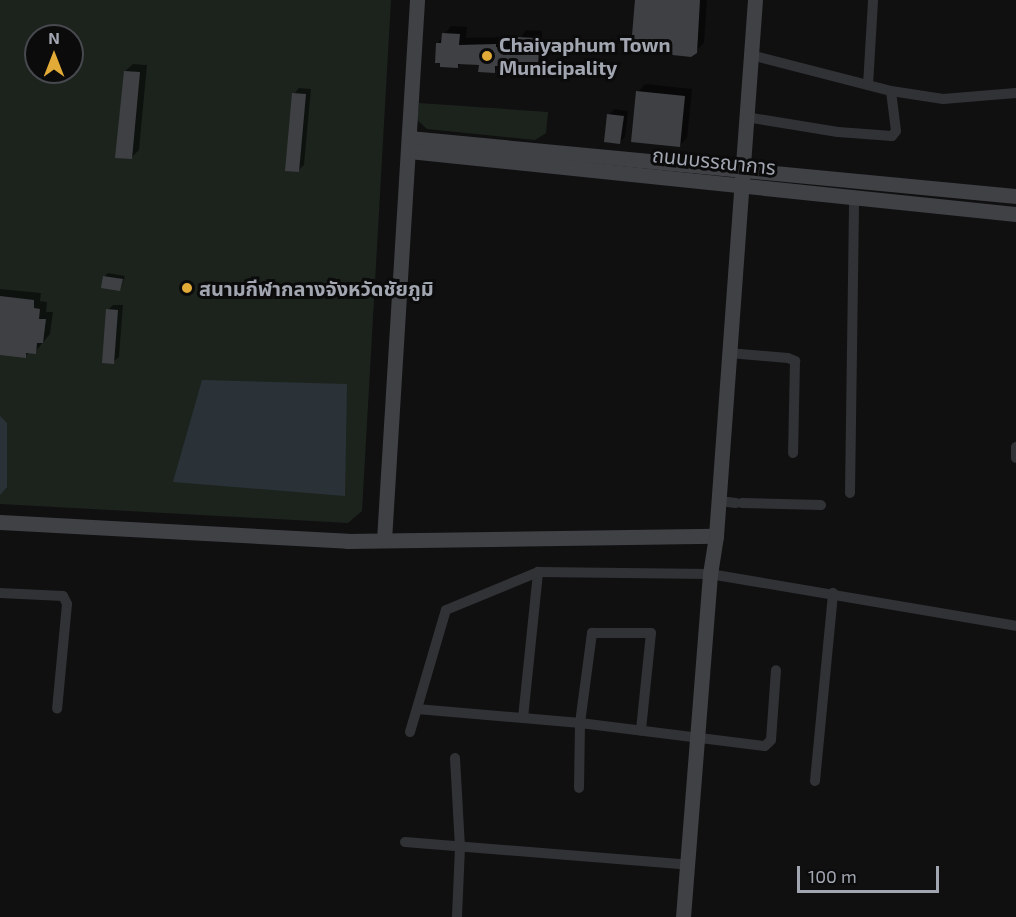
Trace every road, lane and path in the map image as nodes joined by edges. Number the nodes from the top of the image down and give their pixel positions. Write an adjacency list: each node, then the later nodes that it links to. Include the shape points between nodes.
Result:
1 (417, 0): 9 (street)
2 (754, 0): 4 (street)
3 (873, 0): 5 (street)
4 (751, 55): 5 (street); 8 (street)
5 (868, 85): 6 (street)
6 (891, 91): 7 (street, via 943,99); 8 (street, via 896,130 892,136 838,132)
7 (1016, 93)
8 (746, 117): 10 (street)
9 (409, 145): 10 (street, ถนนบรรณาการ); 23 (street)
10 (742, 176): 11 (street, ถนนบรรณาการ); 12 (street, ถนนบรรณาการ); 14 (street)
11 (854, 196): 13 (street, ถนนบรรณาการ); 18 (street)
12 (1016, 196)
13 (1016, 214)
14 (729, 353): 16 (street, via 795,361); 19 (street)
15 (1016, 447): 17 (street)
16 (793, 453)
17 (1016, 458)
18 (850, 493)
19 (719, 501): 20 (street); 22 (street)
20 (821, 505)
21 (0, 522): 23 (street)
22 (716, 536): 23 (street); 25 (street)
23 (384, 540)
24 (538, 572): 25 (street); 31 (street, via 446,610); 32 (street)
25 (710, 573): 27 (street); 36 (street)
26 (0, 593): 30 (street, via 63,596 67,604)
27 (832, 593): 28 (street); 38 (street)
28 (1016, 626)
29 (776, 670): 36 (street, via 769,743 762,746)
30 (57, 709)
31 (417, 709): 32 (street); 35 (street)
32 (524, 718): 33 (street)
33 (580, 723): 34 (street); 34 (street, via 592,633 651,633); 39 (street)
34 (641, 730): 36 (street)
35 (410, 732)
36 (698, 737): 42 (street)
37 (455, 758): 41 (street)
38 (815, 781)
39 (579, 788)
40 (405, 842): 41 (street)
41 (460, 847): 42 (street); 43 (street)
42 (689, 865): 44 (street)
43 (457, 917)
44 (683, 917)

